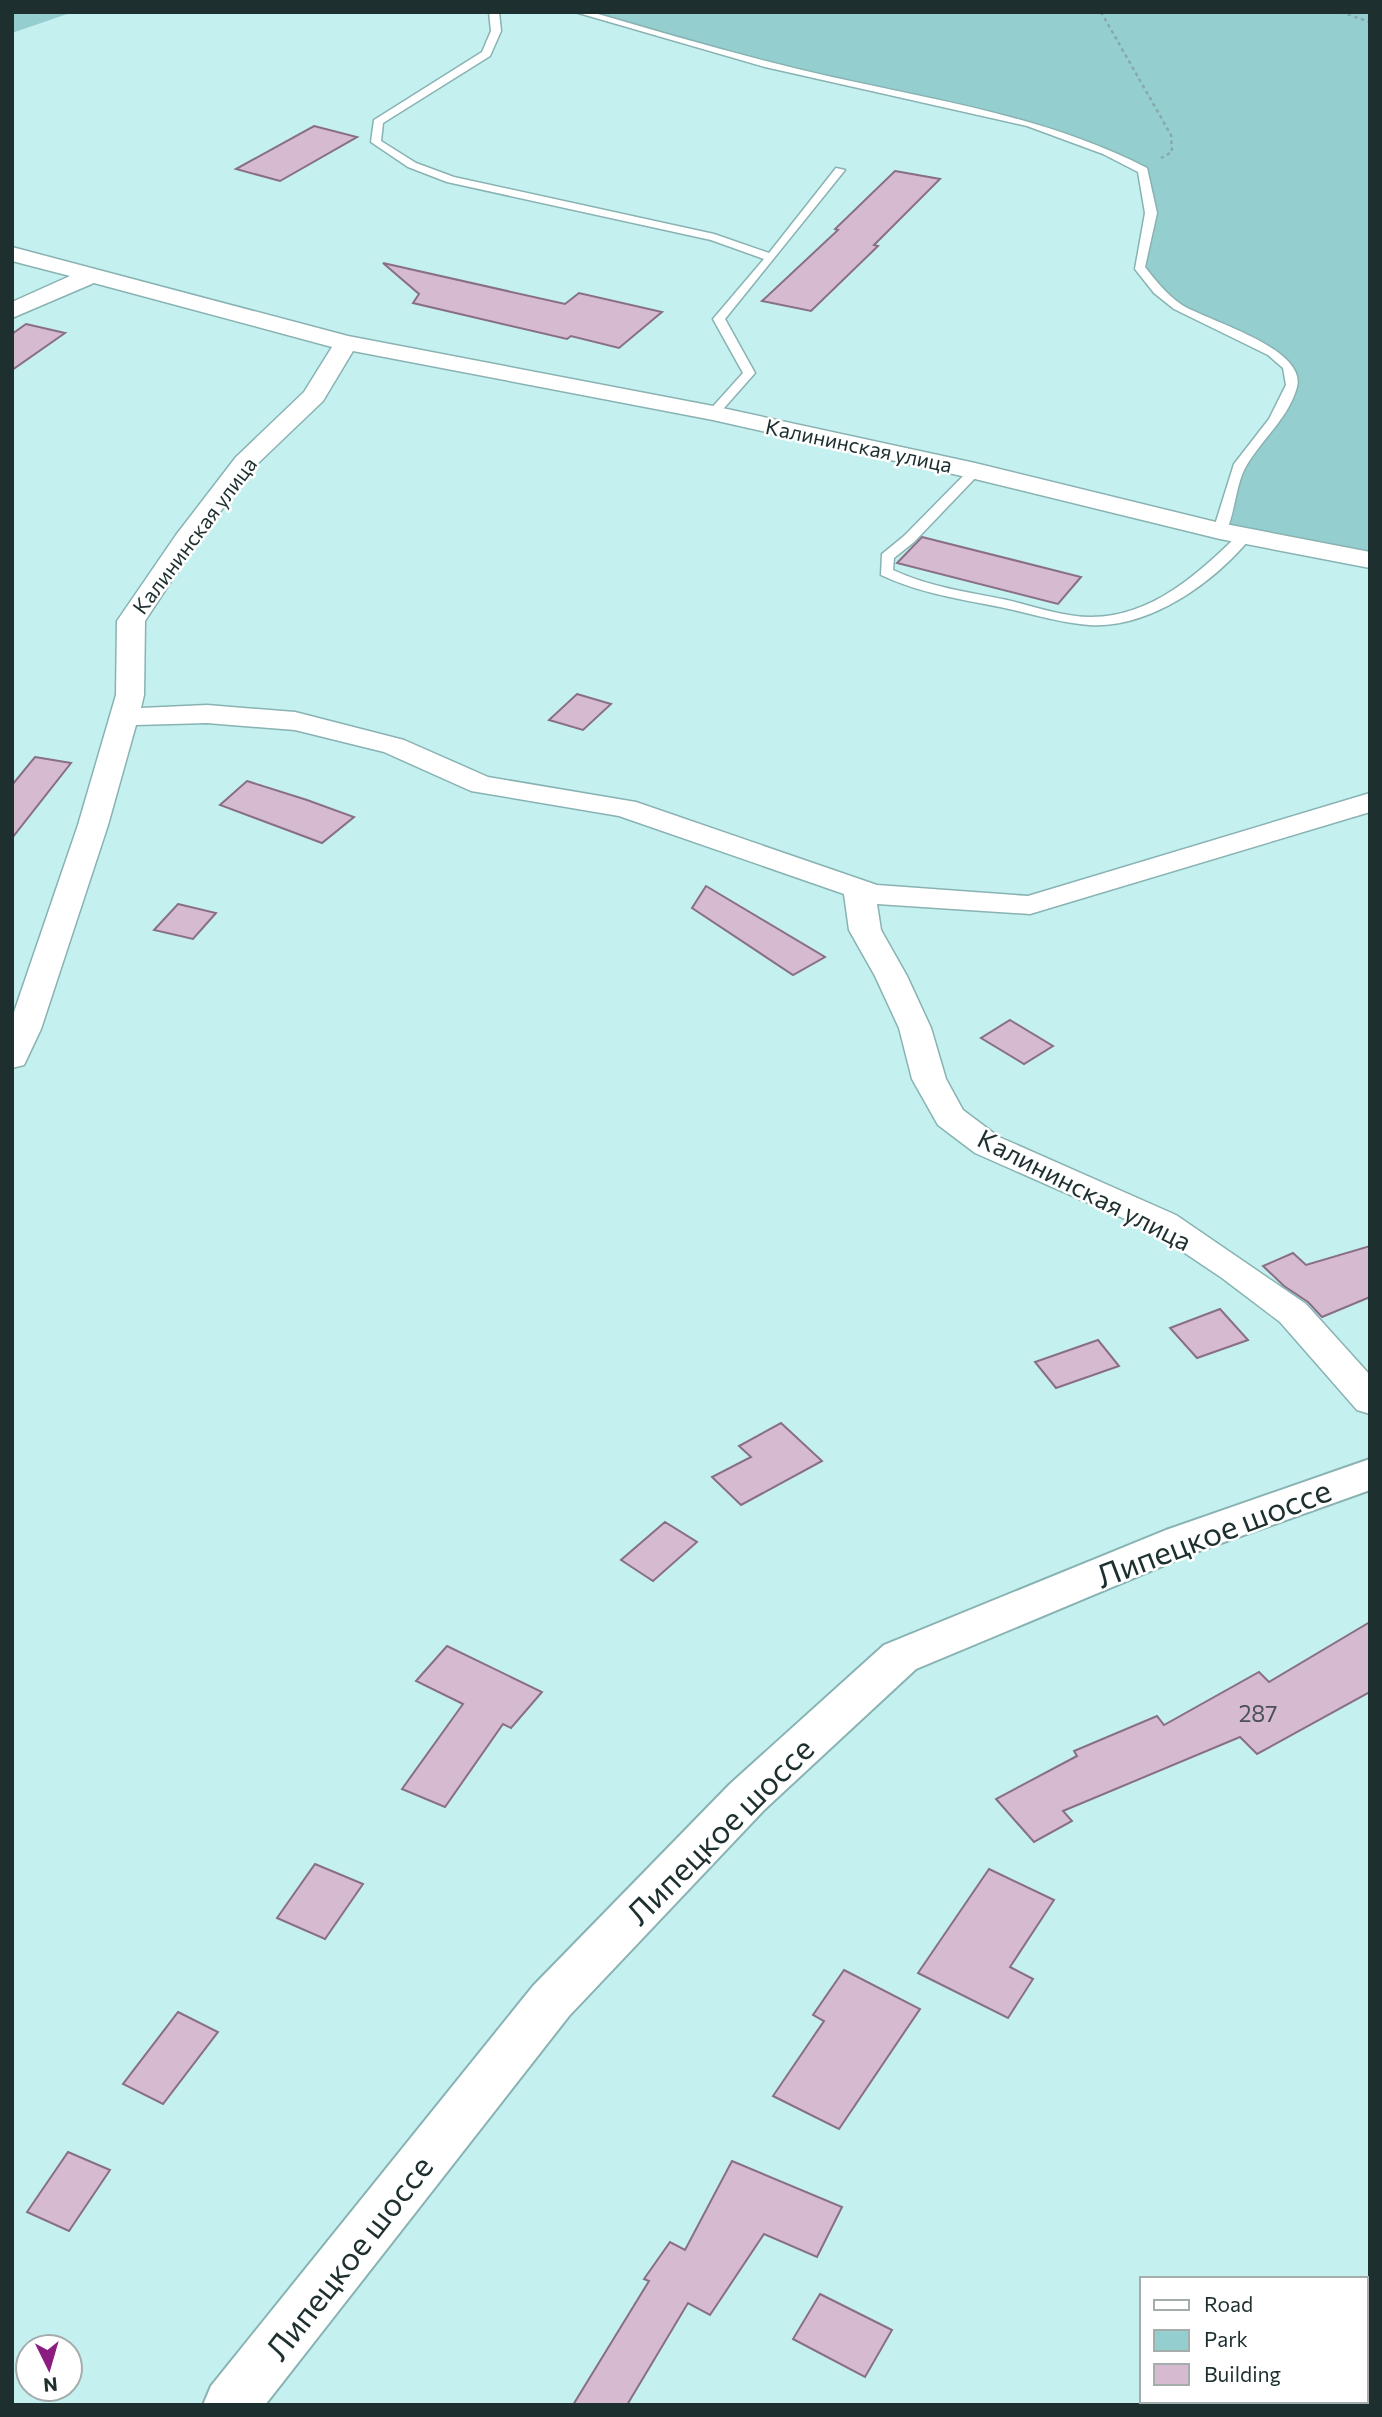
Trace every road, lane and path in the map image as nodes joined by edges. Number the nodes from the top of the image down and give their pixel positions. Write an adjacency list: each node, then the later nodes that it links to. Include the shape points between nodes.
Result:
1 (494, 12): 9 (lane, via 496,31 486,54 378,122 376,142 412,165 451,180 714,237)
2 (580, 12): 7 (lane, via 788,70 1048,128 1110,151)
3 (1101, 12): 7 (path, via 1171,135 1172,152)
4 (1340, 12): 5 (path)
5 (1370, 22)
6 (840, 170): 9 (lane)
7 (1143, 170): 15 (lane, via 1151,213 1139,267 1158,292 1178,307 1272,352 1289,367 1292,384 1275,420 1240,464)
8 (12, 254): 10 (street, Калининская улица)
9 (771, 258): 13 (lane, via 719,320 748,373)
10 (90, 276): 11 (street); 12 (street, Калининская улица)
11 (12, 311)
12 (346, 343): 13 (street, Калининская улица); 18 (street, Калининская улица, via 314,396 245,462 131,621 130,695)
13 (713, 413): 14 (street, Калининская улица)
14 (975, 471): 15 (street, Калининская улица); 16 (lane, via 887,558 886,572 916,586 1090,621 1133,616 1168,599 1204,576)
15 (1220, 531): 16 (street, Калининская улица)
16 (1246, 535): 17 (street, Калининская улица)
17 (1370, 560)
18 (123, 717): 20 (street, via 207,714 295,721 394,746 481,785 625,808); 21 (street, Калининская улица, via 93,825)
19 (1370, 802): 20 (street, via 1030,905 873,894)
20 (859, 889): 22 (street, Калининская улица, via 864,930 915,1028 929,1079 950,1117 987,1145 1164,1223 1236,1270 1293,1313)
21 (12, 1058)
22 (1370, 1401)
23 (1370, 1474): 24 (street, Липецкое шоссе, via 1181,1541 901,1657 747,1797 551,2001)
24 (231, 2405)

